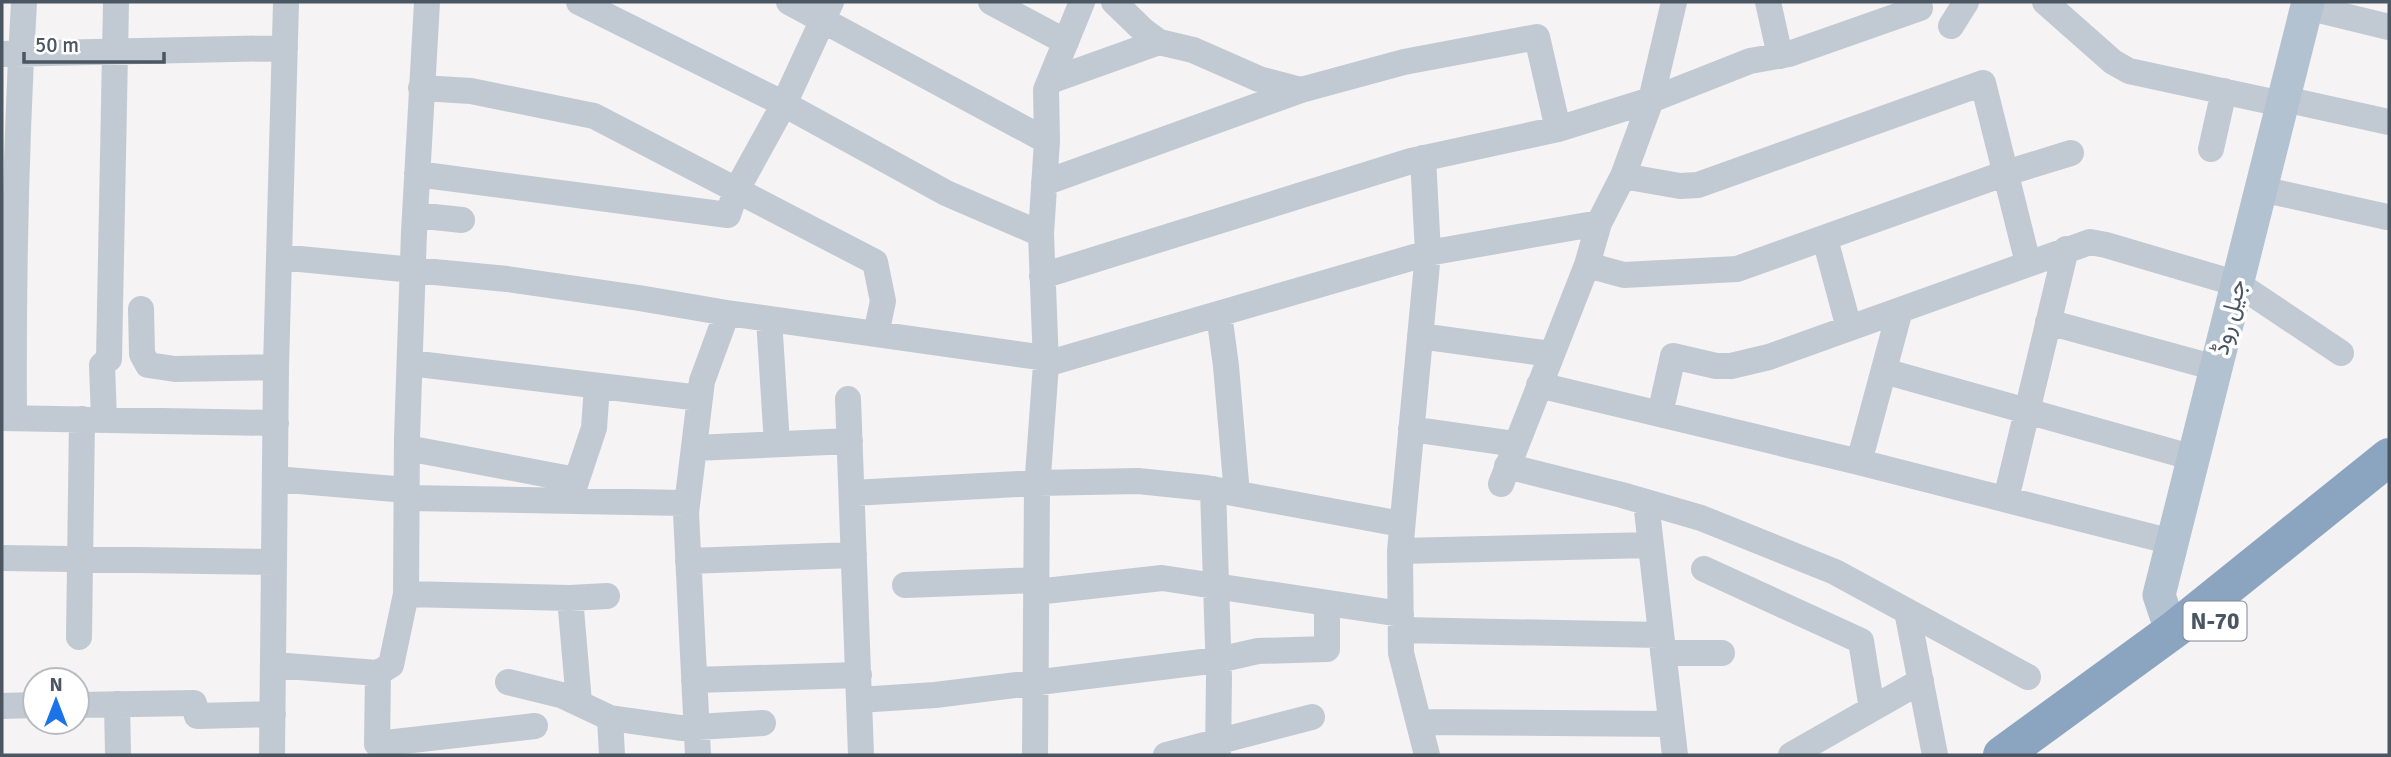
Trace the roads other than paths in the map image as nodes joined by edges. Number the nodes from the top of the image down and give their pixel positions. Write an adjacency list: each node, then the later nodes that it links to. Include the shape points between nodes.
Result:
1 (24, 2): 23 (street)
2 (116, 2): 22 (street)
3 (286, 2): 21 (street)
4 (427, 2): 26 (street)
5 (579, 2): 31 (street)
6 (789, 2): 16 (street)
7 (991, 2): 19 (street)
8 (1082, 2): 19 (street)
9 (1114, 2): 20 (street)
10 (1674, 2): 29 (street)
11 (1768, 2): 24 (street)
12 (1966, 2): 17 (street)
13 (2045, 2): 28 (street, via 2129,71)
14 (2307, 4): 18 (street); 30 (main road, جیل روڈ)
15 (1920, 8): 24 (street)
16 (827, 11): 31 (street); 34 (street)
17 (1951, 26)
18 (2389, 27)
19 (1066, 42): 25 (street)
20 (1159, 42): 25 (street); 27 (street)
21 (285, 48): 22 (street); 52 (street)
22 (114, 52): 23 (street); 81 (street, via 109,359 102,365)
23 (11, 54): 80 (street, via 14,225)
24 (1780, 56): 29 (street, via 1750,61)
25 (1050, 82): 34 (street, via 1046,90)
26 (421, 88): 39 (street); 43 (street, via 471,91 594,116)
27 (1301, 90): 33 (street, via 1404,62 1537,37); 41 (street)
28 (2224, 91): 30 (street); 35 (street)
29 (1651, 100): 33 (street); 40 (street)
30 (2283, 101): 32 (street); 42 (main road, جیل روڈ)
31 (784, 104): 43 (street); 48 (street, via 946,193)
32 (2389, 122)
33 (1558, 129): 37 (street)
34 (1047, 141): 41 (street)
35 (2211, 149)
36 (2071, 153): 38 (street)
37 (1423, 158): 51 (street); 56 (street)
38 (2006, 173): 40 (street, via 1983,83 1698,185); 49 (street); 53 (street)
39 (417, 174): 43 (street, via 728,215); 44 (street)
40 (1623, 176): 47 (street)
41 (1044, 183): 48 (street)
42 (2261, 189): 45 (street); 57 (main road, جیل روڈ)
43 (737, 191): 65 (street, via 874,262 883,301)
44 (415, 215): 46 (street); 55 (street)
45 (2388, 217)
46 (461, 220)
47 (1599, 223): 51 (street); 54 (street)
48 (1041, 234): 56 (street)
49 (1825, 239): 54 (street, via 1737,269 1624,275); 64 (street)
50 (2066, 249): 53 (street); 57 (street, via 2090,242 2106,245); 63 (street)
51 (1428, 253): 61 (street); 66 (street)
52 (279, 257): 55 (street); 71 (street)
53 (2028, 263): 59 (street)
54 (1587, 265): 68 (street)
55 (413, 269): 60 (street); 70 (street)
56 (1042, 276): 69 (street)
57 (2238, 284): 67 (street); 72 (main road, جیل روڈ)
58 (141, 309): 71 (street, via 142,354 148,365 175,369)
59 (1900, 310): 64 (street); 73 (street)
60 (727, 313): 62 (street); 76 (street)
61 (1219, 314): 69 (street); 96 (street, via 1226,366)
62 (769, 319): 65 (street); 85 (street)
63 (2048, 322): 72 (street); 78 (street)
64 (1849, 328): 79 (street, via 1731,366 1673,356)
65 (876, 334): 69 (street)
66 (1420, 336): 68 (street); 83 (street)
67 (2341, 353)
68 (1551, 354): 74 (street)
69 (1046, 361): 94 (street)
70 (410, 363): 75 (street); 87 (street)
71 (276, 367): 82 (street)
72 (2216, 368): 88 (main road, جیل روڈ)
73 (1884, 371): 78 (street); 90 (street)
74 (1539, 385): 79 (street); 91 (street)
75 (597, 386): 76 (street); 95 (street, via 594,428)
76 (700, 398): 86 (street)
77 (848, 399): 84 (street)
78 (2027, 411): 88 (street); 99 (street)
79 (1660, 414): 90 (street)
80 (8, 418): 81 (street)
81 (93, 420): 82 (street); 108 (street)
82 (276, 423): 92 (street)
83 (1411, 429): 91 (street); 102 (street)
84 (850, 441): 85 (street); 97 (street)
85 (776, 444): 86 (street)
86 (695, 447): 101 (street)
87 (407, 449): 95 (street); 98 (street)
88 (2194, 457): 103 (main road, جیل روڈ)
89 (2389, 457): 121 (highway, N-70)
90 (1859, 461): 99 (street)
91 (1508, 465): 100 (street)
92 (275, 479): 98 (street); 110 (street)
93 (2389, 480): 161 (highway, N-70, via 2189,642)
94 (1037, 483): 96 (street, via 1138,481); 97 (street); 114 (street)
95 (573, 491): 98 (street); 101 (street)
96 (1225, 492): 102 (street); 113 (street)
97 (852, 493): 106 (street)
98 (407, 494): 115 (street)
99 (2006, 499): 103 (street)
100 (1646, 502): 104 (street); 119 (street, via 1701,518 1835,572)
101 (686, 503): 109 (street)
102 (1402, 524): 105 (street)
103 (2172, 542): 121 (main road, جیل روڈ, via 2158,595)
104 (1651, 545): 105 (street); 123 (street)
105 (1400, 551): 120 (street)
106 (854, 555): 109 (street); 133 (street)
107 (2, 558): 108 (street)
108 (80, 559): 110 (street); 122 (street)
109 (688, 561): 129 (street)
110 (274, 562): 126 (street)
111 (1704, 569): 139 (street, via 1861,641)
112 (905, 585): 114 (street)
113 (1216, 585): 114 (street, via 1162,578); 118 (street); 125 (street)
114 (1036, 586): 130 (street)
115 (406, 594): 117 (street); 127 (street, via 391,665)
116 (607, 596): 117 (street)
117 (570, 598): 134 (street)
118 (1327, 603): 120 (street); 125 (street, via 1327,649 1258,651)
119 (1907, 611): 128 (street); 131 (street)
120 (1401, 622): 123 (street); 143 (street, via 1402,653)
121 (2175, 629): 160 (highway, N-70)
122 (79, 637)
123 (1662, 644): 124 (street); 145 (street)
124 (1722, 653)
125 (1218, 660): 130 (street); 148 (street)
126 (273, 665): 127 (street); 140 (street)
127 (378, 673): 146 (street, via 377,744)
128 (2028, 677)
129 (694, 680): 133 (street); 147 (street)
130 (1035, 681): 133 (street, via 935,695); 154 (street)
131 (1921, 681): 139 (street); 159 (street)
132 (508, 682): 134 (street)
133 (859, 688): 153 (street)
134 (579, 702): 142 (street)
135 (117, 704): 137 (street); 140 (street, via 194,703 197,716); 149 (street)
136 (21, 705): 138 (street)
137 (91, 705)
138 (2, 706)
139 (1872, 709): 158 (street)
140 (273, 714): 150 (street)
141 (1312, 717): 148 (street)
142 (610, 718): 147 (street); 151 (street)
143 (1419, 722): 145 (street); 156 (street)
144 (763, 723): 147 (street)
145 (1671, 724): 157 (street)
146 (535, 726)
147 (696, 727): 152 (street)
148 (1218, 748): 155 (street)
149 (118, 755)
150 (272, 755)
151 (612, 755)
152 (698, 755)
153 (861, 755)
154 (1035, 755)
155 (1166, 755)
156 (1427, 755)
157 (1675, 755)
158 (1791, 755)
159 (1936, 755)
160 (2002, 755)
161 (2037, 755)

